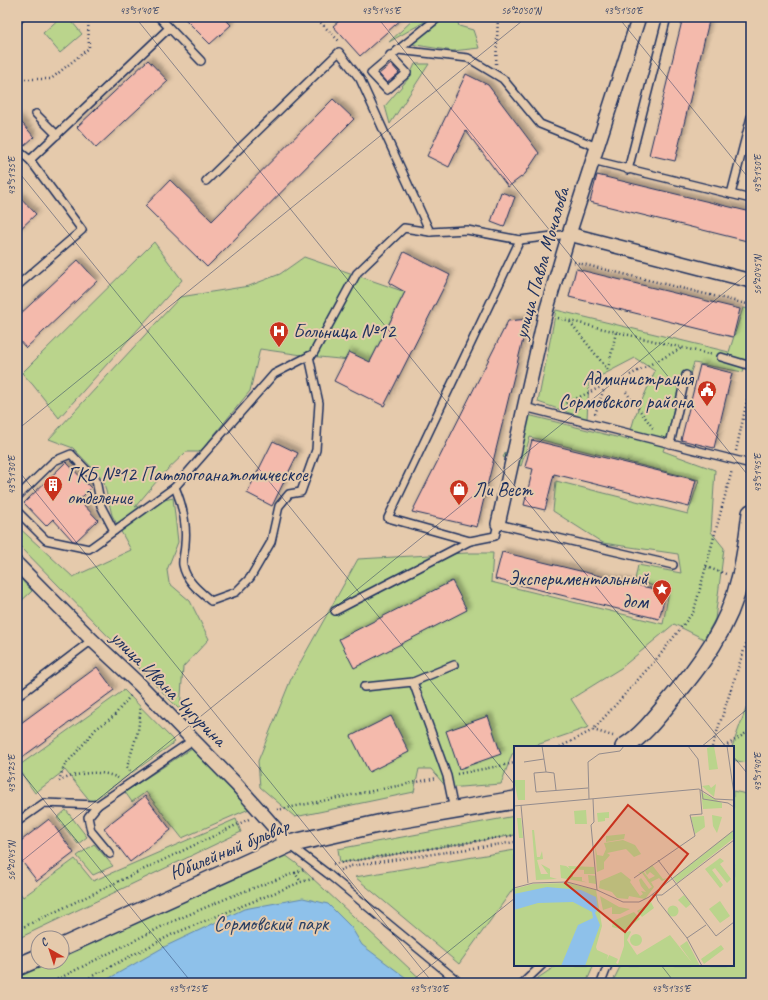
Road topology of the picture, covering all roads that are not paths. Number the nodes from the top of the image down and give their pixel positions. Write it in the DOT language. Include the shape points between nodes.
graph roads {
  1 [pos="21,17"];
  2 [pos="159,17"];
  3 [pos="439,17"];
  4 [pos="639,17"];
  5 [pos="667,17"];
  6 [pos="17,21"];
  7 [pos="169,28"];
  8 [pos="398,50"];
  9 [pos="390,56"];
  10 [pos="201,61"];
  11 [pos="36,114"];
  12 [pos="751,117"];
  13 [pos="57,135"];
  14 [pos="597,147"];
  15 [pos="17,150"];
  16 [pos="30,160"];
  17 [pos="592,160"];
  18 [pos="628,170"];
  19 [pos="206,181"];
  20 [pos="731,194"];
  21 [pos="751,199"];
  22 [pos="430,232"];
  23 [pos="569,234"];
  24 [pos="520,240"];
  25 [pos="751,281"];
  26 [pos="17,286"];
  27 [pos="309,356"];
  28 [pos="721,357"];
  29 [pos="751,366"];
  30 [pos="686,375"];
  31 [pos="524,407"];
  32 [pos="667,443"];
  33 [pos="751,464"];
  34 [pos="175,487"];
  35 [pos="17,497"];
  36 [pos="17,512"];
  37 [pos="751,513"];
  38 [pos="498,524"];
  39 [pos="114,531"];
  40 [pos="470,541"];
  41 [pos="748,549"];
  42 [pos="17,564"];
  43 [pos="673,565"];
  44 [pos="335,611"];
  45 [pos="92,640"];
  46 [pos="454,665"];
  47 [pos="413,682"];
  48 [pos="364,687"];
  49 [pos="17,697"];
  50 [pos="193,740"];
  51 [pos="632,745"];
  52 [pos="514,800"];
  53 [pos="98,805"];
  54 [pos="454,810"];
  55 [pos="17,822"];
  56 [pos="289,844"];
  57 [pos="110,854"];
  58 [pos="70,943"];
  59 [pos="30,961"];
  60 [pos="541,966"];
  61 [pos="608,966"];
  62 [pos="17,967"];
  63 [pos="460,983"];
  64 [pos="523,983"];
  65 [pos="601,983"];
  1 -- 6 [label="lane"];
  2 -- 7 [label="lane"];
  3 -- 8 [label="lane"];
  4 -- 14 [label="street, улица Павла Мочалова"];
  5 -- 18 [label="lane"];
  7 -- 10 [label="lane"];
  7 -- 13 [label="lane"];
  8 -- 9 [label="lane"];
  8 -- 14 [label="lane" via="468,58 503,79 540,124"];
  9 -- 9 [label="lane" via="407,73 387,90 371,73"];
  11 -- 13 [label="lane"];
  12 -- 20 [label="lane"];
  13 -- 16 [label="lane"];
  14 -- 17 [label="street, улица Павла Мочалова"];
  15 -- 16 [label="lane"];
  16 -- 26 [label="lane" via="82,230"];
  17 -- 18 [label="lane"];
  17 -- 23 [label="street, улица Павла Мочалова"];
  18 -- 20 [label="lane"];
  19 -- 22 [label="lane" via="338,52 360,79"];
  20 -- 21 [label="lane"];
  22 -- 24 [label="lane" via="467,230"];
  22 -- 27 [label="lane" via="404,228 357,273 313,354"];
  23 -- 24 [label="lane"];
  23 -- 25 [label="street"];
  23 -- 31 [label="street, улица Павла Мочалова" via="545,315"];
  24 -- 40 [label="lane" via="388,518"];
  27 -- 34 [label="lane" via="274,374"];
  27 -- 34 [label="lane" via="319,403 316,450 301,492 289,494 279,506 271,542 250,578 236,592 211,601 192,584 183,565 186,542 184,520 181,500"];
  28 -- 29 [label="lane"];
  30 -- 32 [label="lane"];
  31 -- 32 [label="lane"];
  31 -- 38 [label="street, улица Павла Мочалова"];
  32 -- 33 [label="lane"];
  34 -- 39 [label="lane"];
  35 -- 39 [label="lane" via="54,461 71,454 96,480 101,506"];
  36 -- 39 [label="lane" via="46,540 89,549"];
  37 -- 41 [label="street"];
  38 -- 40 [label="lane" via="495,536"];
  38 -- 43 [label="lane"];
  40 -- 44 [label="lane"];
  41 -- 51 [label="street" via="733,604 716,641 693,675"];
  42 -- 45 [label="street, улица Ивана Чугурина"];
  45 -- 49 [label="lane"];
  45 -- 50 [label="street, улица Ивана Чугурина"];
  46 -- 47 [label="lane"];
  47 -- 48 [label="lane"];
  47 -- 54 [label="lane" via="448,776"];
  50 -- 53 [label="lane"];
  50 -- 56 [label="street, улица Ивана Чугурина"];
  52 -- 54 [label="street, Юбилейный бульвар"];
  53 -- 55 [label="lane" via="44,802"];
  53 -- 57 [label="lane" via="88,817 91,831"];
  54 -- 56 [label="street, Юбилейный бульвар" via="390,821"];
  56 -- 58 [label="street, Юбилейный бульвар"];
  56 -- 63 [label="lane"];
  59 -- 62 [label="street"];
  60 -- 64 [label="lane"];
  61 -- 65 [label="lane"];
}
